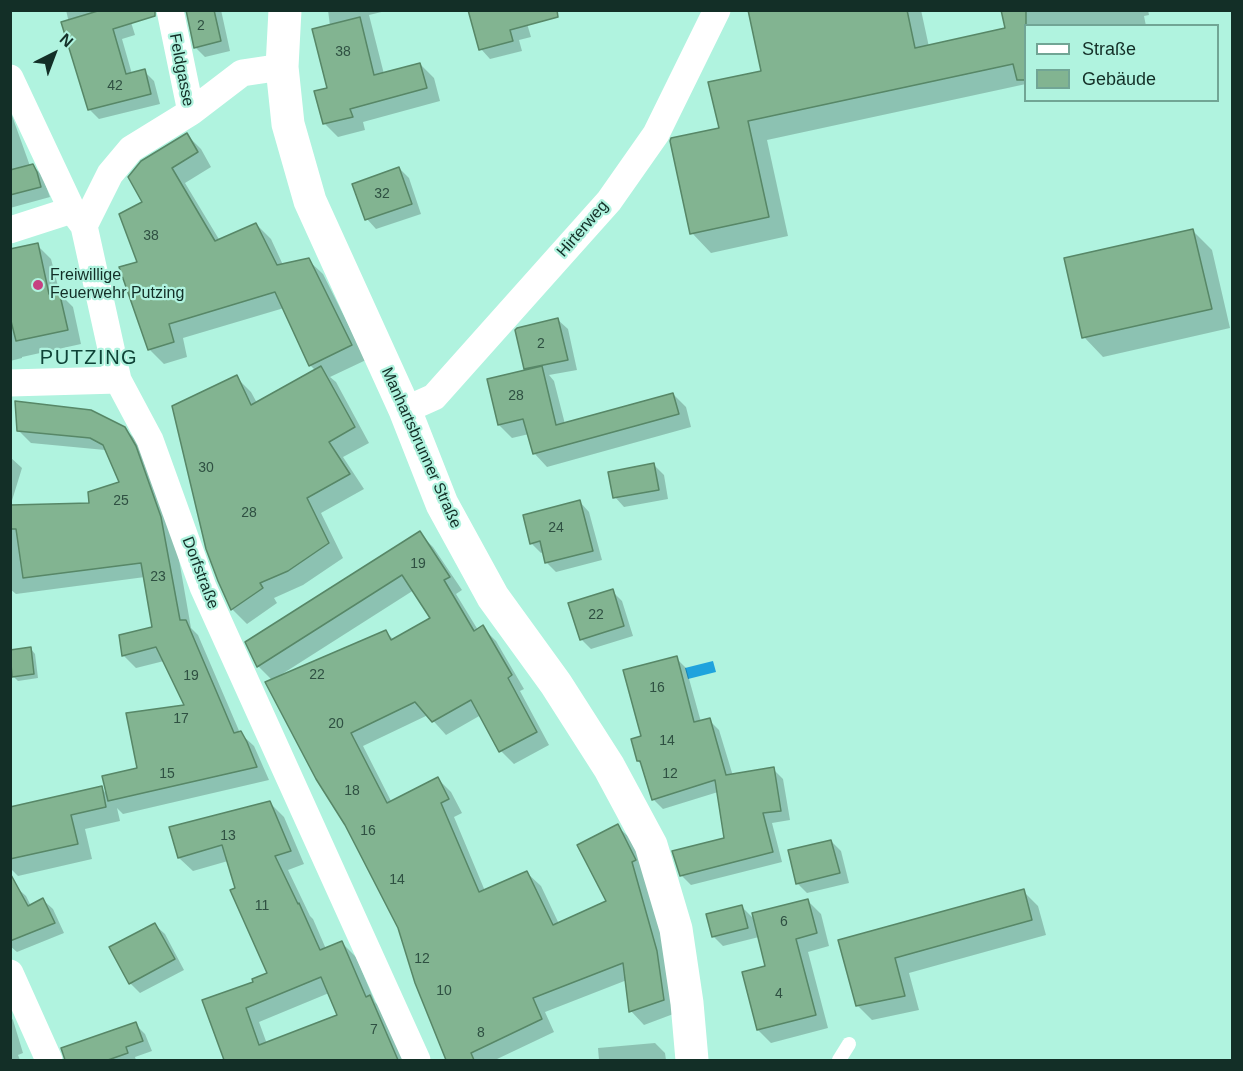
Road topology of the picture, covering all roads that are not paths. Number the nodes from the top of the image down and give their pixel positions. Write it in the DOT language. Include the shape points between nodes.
graph roads {
  1 [pos="170,10"];
  2 [pos="285,10"];
  3 [pos="717,10"];
  4 [pos="282,67"];
  5 [pos="10,78"];
  6 [pos="191,112"];
  7 [pos="78,218"];
  8 [pos="10,230"];
  9 [pos="118,380"];
  10 [pos="11,383"];
  11 [pos="405,410"];
  12 [pos="10,973"];
  13 [pos="849,1044"];
  14 [pos="49,1060"];
  15 [pos="417,1060"];
  16 [pos="692,1060"];
  17 [pos="839,1060"];
  1 -- 6 [label="street, Feldgasse"];
  2 -- 4 [label="street, Manhartsbrunner Straße"];
  3 -- 11 [label="street, Hirterweg" via="656,134 609,201 434,396"];
  4 -- 6 [label="street" via="242,74"];
  4 -- 11 [label="street, Manhartsbrunner Straße" via="288,124 310,201"];
  5 -- 7 [label="street, Dorfstraße"];
  6 -- 7 [label="street, Feldgasse" via="131,149"];
  7 -- 8 [label="street"];
  7 -- 9 [label="street, Dorfstraße"];
  9 -- 10 [label="street"];
  9 -- 15 [label="street, Dorfstraße" via="150,441 203,587"];
  11 -- 16 [label="street, Manhartsbrunner Straße" via="442,504 493,597 556,684 609,767 651,845 676,929"];
  12 -- 14 [label="street"];
  13 -- 17 [label="lane"];
}
